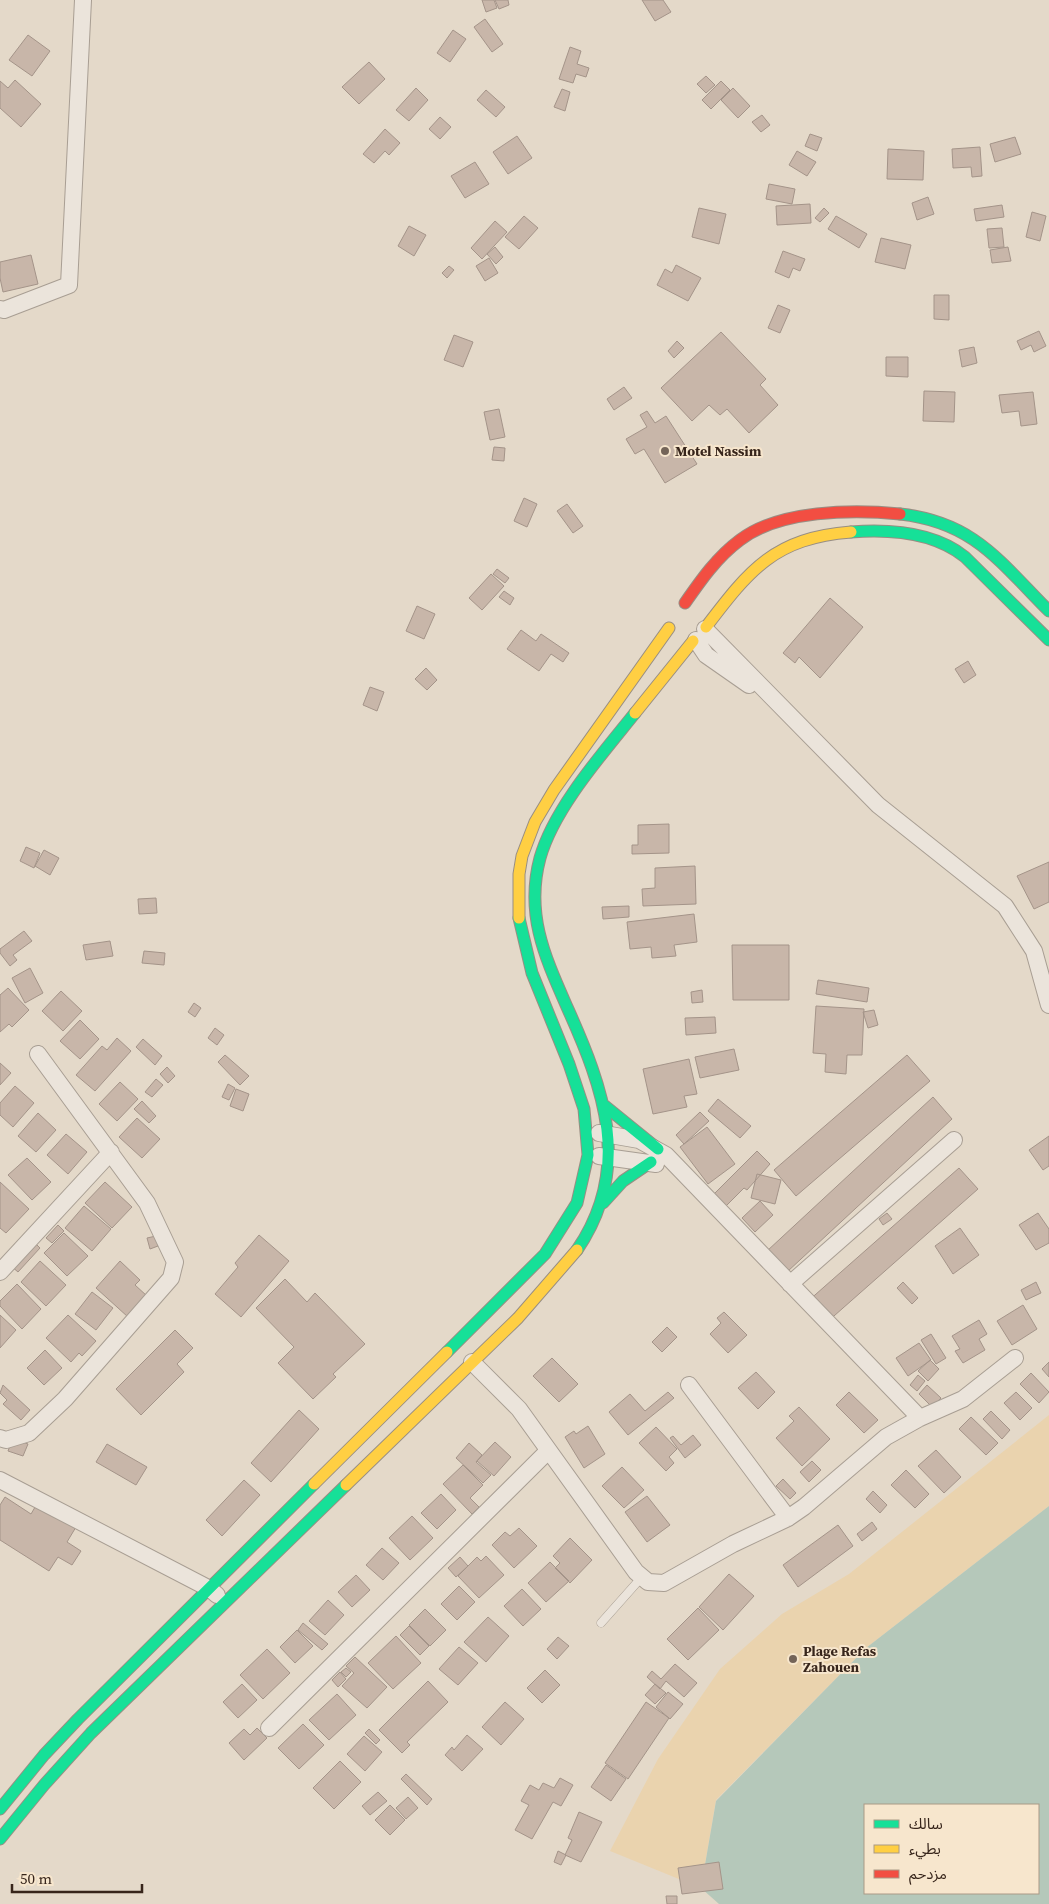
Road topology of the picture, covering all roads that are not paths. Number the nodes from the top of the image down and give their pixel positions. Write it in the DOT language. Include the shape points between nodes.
graph roads {
  1 [pos="83,0"];
  2 [pos="0,309"];
  3 [pos="1049,611"];
  4 [pos="688,624"];
  5 [pos="1049,640"];
  6 [pos="1049,1005"];
  7 [pos="38,1054"];
  8 [pos="606,1106"];
  9 [pos="588,1131"];
  10 [pos="610,1134"];
  11 [pos="954,1140"];
  12 [pos="111,1152"];
  13 [pos="588,1155"];
  14 [pos="654,1156"];
  15 [pos="610,1157"];
  16 [pos="601,1206"];
  17 [pos="0,1272"];
  18 [pos="790,1284"];
  19 [pos="1015,1358"];
  20 [pos="472,1362"];
  21 [pos="689,1385"];
  22 [pos="920,1418"];
  23 [pos="0,1438"];
  24 [pos="548,1451"];
  25 [pos="0,1480"];
  26 [pos="788,1518"];
  27 [pos="642,1578"];
  28 [pos="210,1589"];
  29 [pos="225,1604"];
  30 [pos="601,1623"];
  31 [pos="269,1728"];
  32 [pos="0,1810"];
  33 [pos="0,1839"];
  1 -- 2 [label="street" via="69,285"];
  3 -- 4 [label="main road" via="974,539 958,529 927,517 860,512 785,521 752,532 712,566"];
  4 -- 5 [label="main road" via="774,554 786,548 828,534 889,533 920,536 950,546"];
  4 -- 6 [label="street" via="710,659 787,713 878,805 1005,906 1034,951"];
  4 -- 8 [label="main road" via="623,726 557,819 536,876 535,916 542,948"];
  4 -- 9 [label="main road" via="540,813 530,832 519,872 517,914 524,949 579,1088"];
  7 -- 12 [label="street"];
  8 -- 10 [label="main road"];
  8 -- 14 [label="main road"];
  9 -- 10 [label="street"];
  9 -- 13 [label="main road"];
  10 -- 14 [label="street" via="638,1140"];
  10 -- 15 [label="main road"];
  11 -- 18 [label="street"];
  12 -- 17 [label="street"];
  12 -- 23 [label="street" via="147,1203 175,1262 171,1278 65,1399 28,1433 6,1440"];
  13 -- 15 [label="street"];
  13 -- 28 [label="main road" via="578,1204 566,1228 546,1254"];
  14 -- 15 [label="street"];
  14 -- 16 [label="main road" via="623,1181"];
  14 -- 18 [label="street" via="685,1173"];
  15 -- 16 [label="main road"];
  16 -- 20 [label="main road" via="585,1238 565,1266"];
  18 -- 22 [label="street"];
  19 -- 22 [label="street" via="963,1399"];
  20 -- 24 [label="street" via="519,1409"];
  20 -- 29 [label="main road"];
  21 -- 26 [label="street"];
  22 -- 26 [label="street" via="886,1438"];
  24 -- 27 [label="street"];
  24 -- 31 [label="street"];
  25 -- 28 [label="street"];
  26 -- 27 [label="street" via="704,1559 671,1581 656,1584"];
  27 -- 30 [label="lane"];
  28 -- 29 [label="street"];
  28 -- 32 [label="main road" via="78,1719"];
  29 -- 33 [label="main road" via="91,1733"];
}
